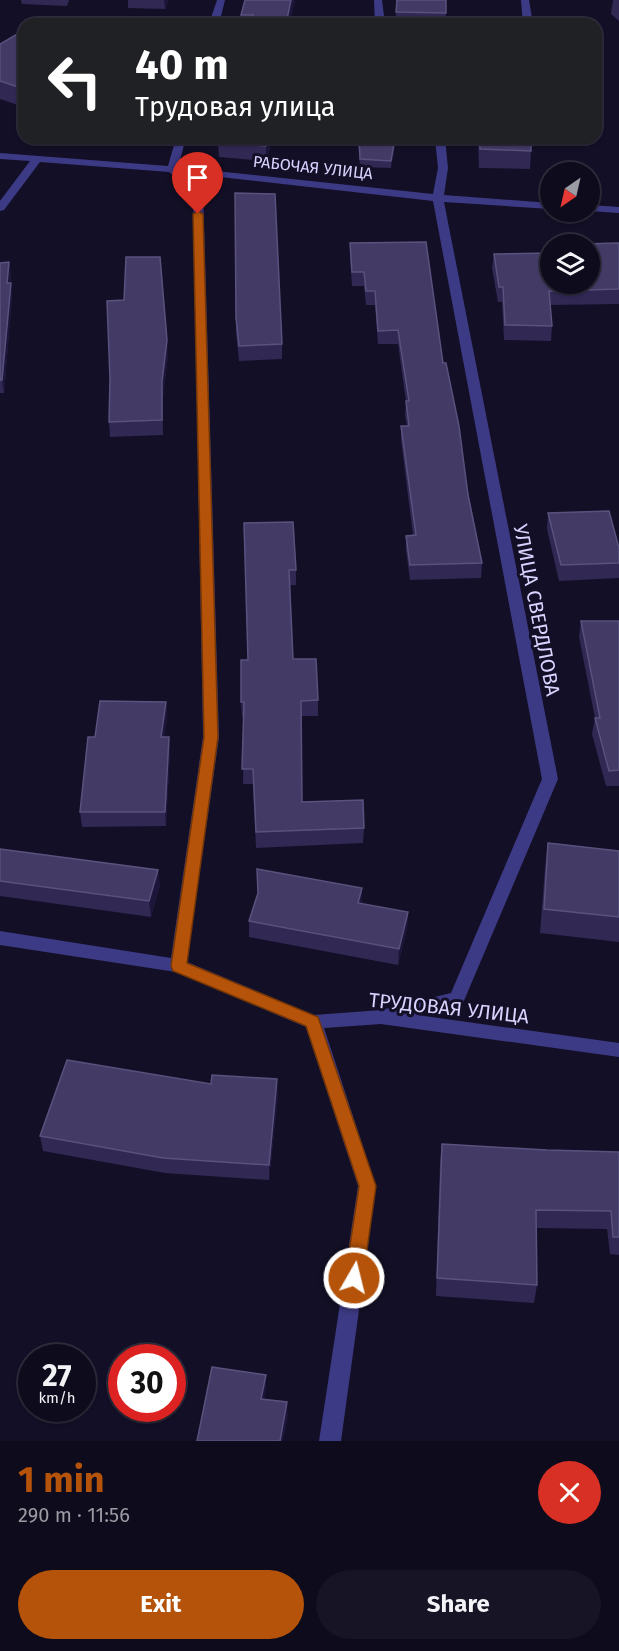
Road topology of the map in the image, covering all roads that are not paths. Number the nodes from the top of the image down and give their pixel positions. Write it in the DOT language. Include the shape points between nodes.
graph roads {
  1 [pos="221,0"];
  2 [pos="378,0"];
  3 [pos="525,0"];
  4 [pos="216,18"];
  5 [pos="380,18"];
  6 [pos="527,18"];
  7 [pos="179,144"];
  8 [pos="441,144"];
  9 [pos="0,156"];
  10 [pos="37,159"];
  11 [pos="172,169"];
  12 [pos="438,198"];
  13 [pos="540,205"];
  14 [pos="0,208"];
  15 [pos="600,209"];
  16 [pos="619,210"];
  17 [pos="0,938"];
  18 [pos="178,966"];
  19 [pos="381,1017"];
  20 [pos="313,1022"];
  21 [pos="619,1050"];
  22 [pos="330,1441"];
  1 -- 4 [label="street"];
  2 -- 5 [label="street"];
  3 -- 6 [label="street"];
  7 -- 11 [label="street"];
  8 -- 12 [label="street, УЛИЦА СВЕРДЛОВА" via="443,168"];
  9 -- 10 [label="street, РАБОЧАЯ УЛИЦА"];
  10 -- 11 [label="street, РАБОЧАЯ УЛИЦА"];
  10 -- 14 [label="street"];
  11 -- 12 [label="street, РАБОЧАЯ УЛИЦА"];
  11 -- 18 [label="street" via="198,190 211,737"];
  12 -- 13 [label="street, РАБОЧАЯ УЛИЦА"];
  12 -- 19 [label="street, УЛИЦА СВЕРДЛОВА" via="550,779 457,998"];
  15 -- 16 [label="street"];
  17 -- 18 [label="street, ТРУДОВАЯ УЛИЦА"];
  18 -- 20 [label="street, ТРУДОВАЯ УЛИЦА"];
  19 -- 20 [label="street, ТРУДОВАЯ УЛИЦА"];
  19 -- 21 [label="street, ТРУДОВАЯ УЛИЦА"];
  20 -- 22 [label="street" via="368,1186"];
}
